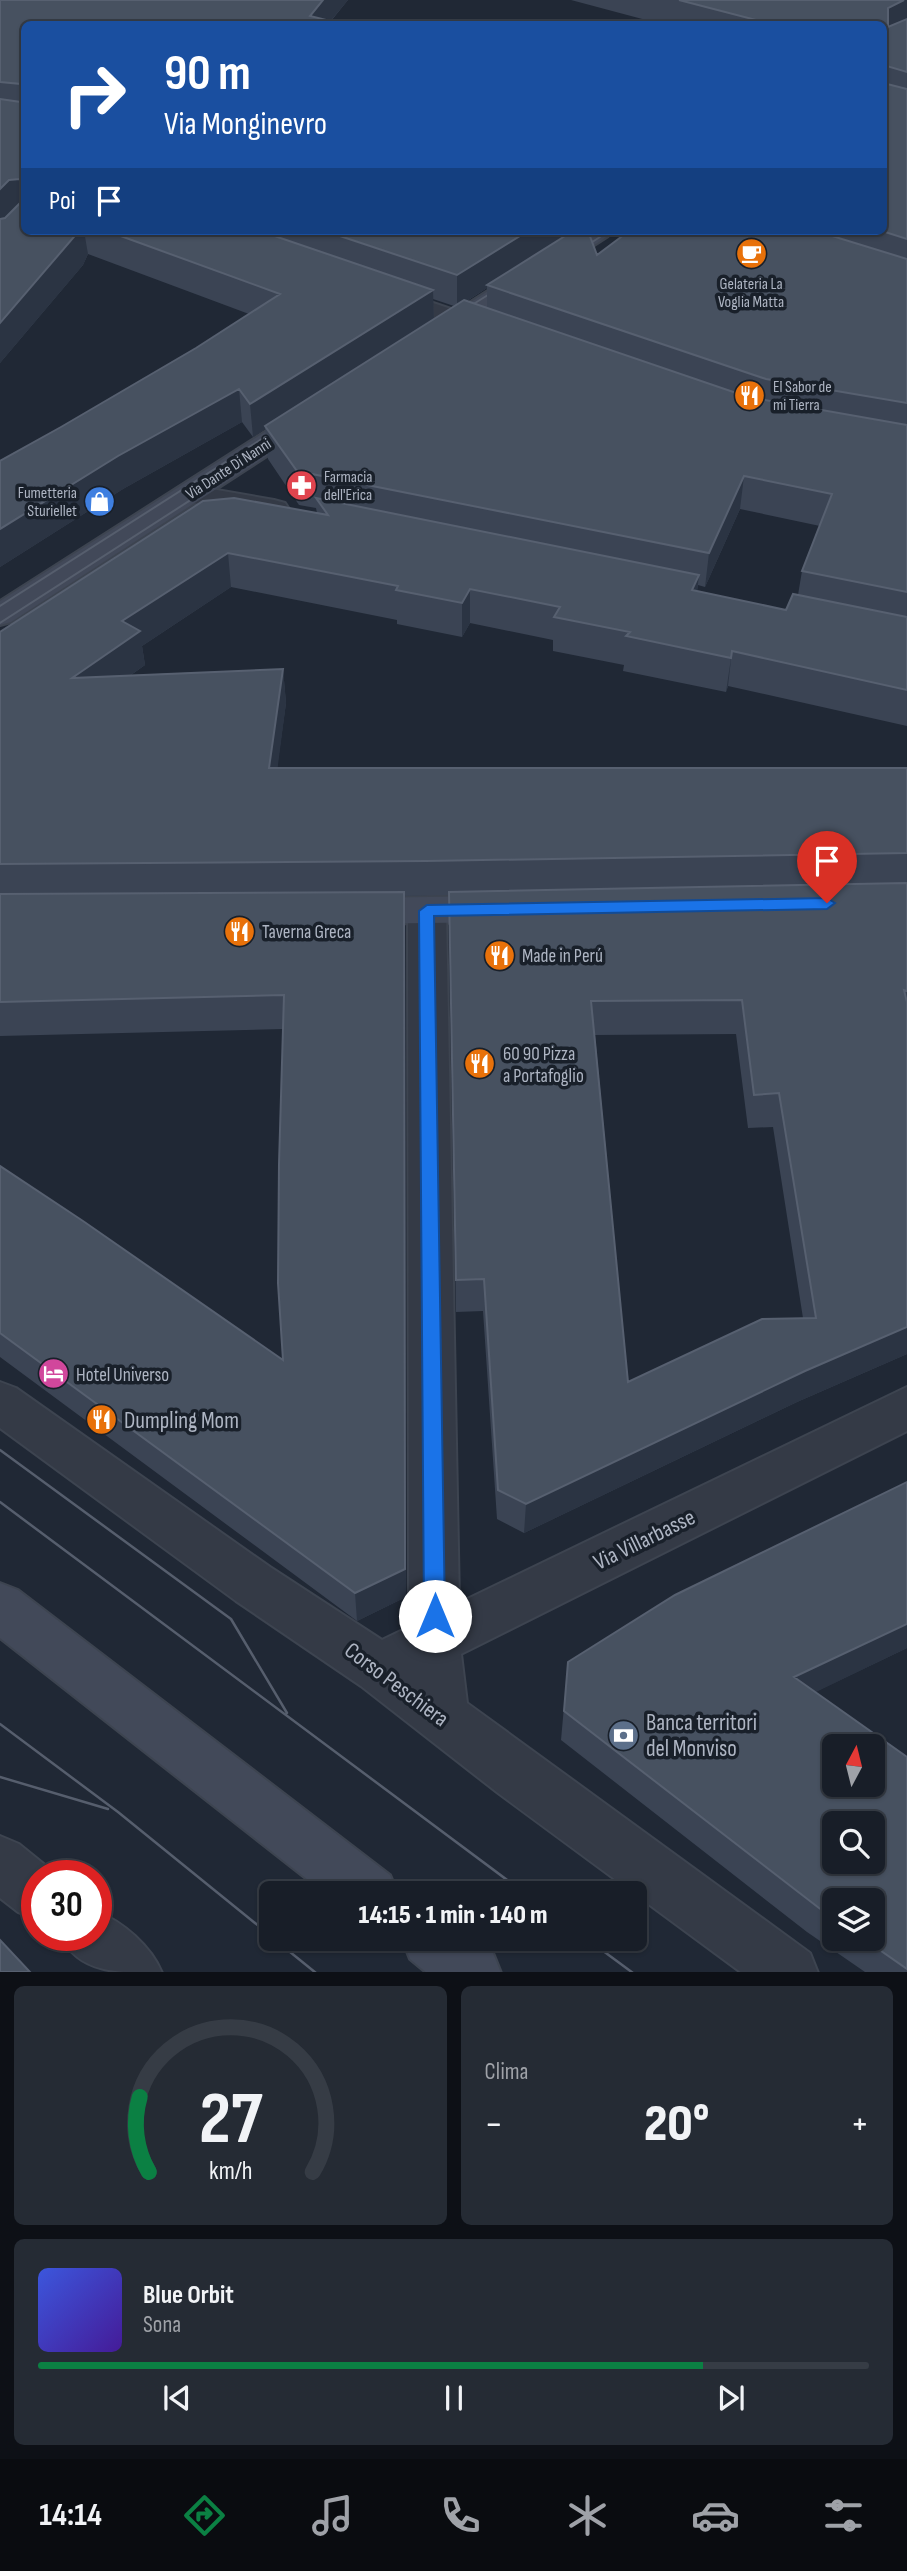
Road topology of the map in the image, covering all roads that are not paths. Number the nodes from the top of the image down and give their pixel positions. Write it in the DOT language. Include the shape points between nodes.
graph roads {
  1 [pos="592,235"];
  2 [pos="356,285"];
  3 [pos="460,321"];
  4 [pos="510,338"];
  5 [pos="414,350"];
  6 [pos="333,401"];
  7 [pos="188,494"];
  8 [pos="308,516"];
  9 [pos="0,615"];
  10 [pos="537,909"];
  11 [pos="317,911"];
  12 [pos="427,911"];
  13 [pos="0,1402"];
  14 [pos="907,1408"];
  15 [pos="0,1607"];
  16 [pos="435,1643"];
  17 [pos="379,1668"];
  18 [pos="443,1718"];
  19 [pos="354,1881"];
  20 [pos="108,1951"];
  21 [pos="446,1951"];
  22 [pos="134,1972"];
  23 [pos="473,1972"];
  24 [pos="790,1972"];
  1 -- 3 [label="street"];
  2 -- 3 [label="street"];
  3 -- 4 [label="street"];
  3 -- 5 [label="street"];
  6 -- 7 [label="street, Via Dante Di Nanni"];
  7 -- 8 [label="street"];
  7 -- 9 [label="street, Via Dante Di Nanni"];
  10 -- 12 [label="street"];
  11 -- 12 [label="street"];
  12 -- 16 [label="street"];
  13 -- 17 [label="street, Corso Peschiera" via="253,1584"];
  14 -- 16 [label="street, Via Villarbasse"];
  15 -- 19 [label="street"];
  16 -- 17 [label="street, Via Villarbasse"];
  16 -- 18 [label="street"];
  17 -- 18 [label="street, Corso Peschiera"];
  18 -- 24 [label="street, Corso Peschiera"];
  20 -- 22 [label="street"];
  21 -- 23 [label="street"];
}
